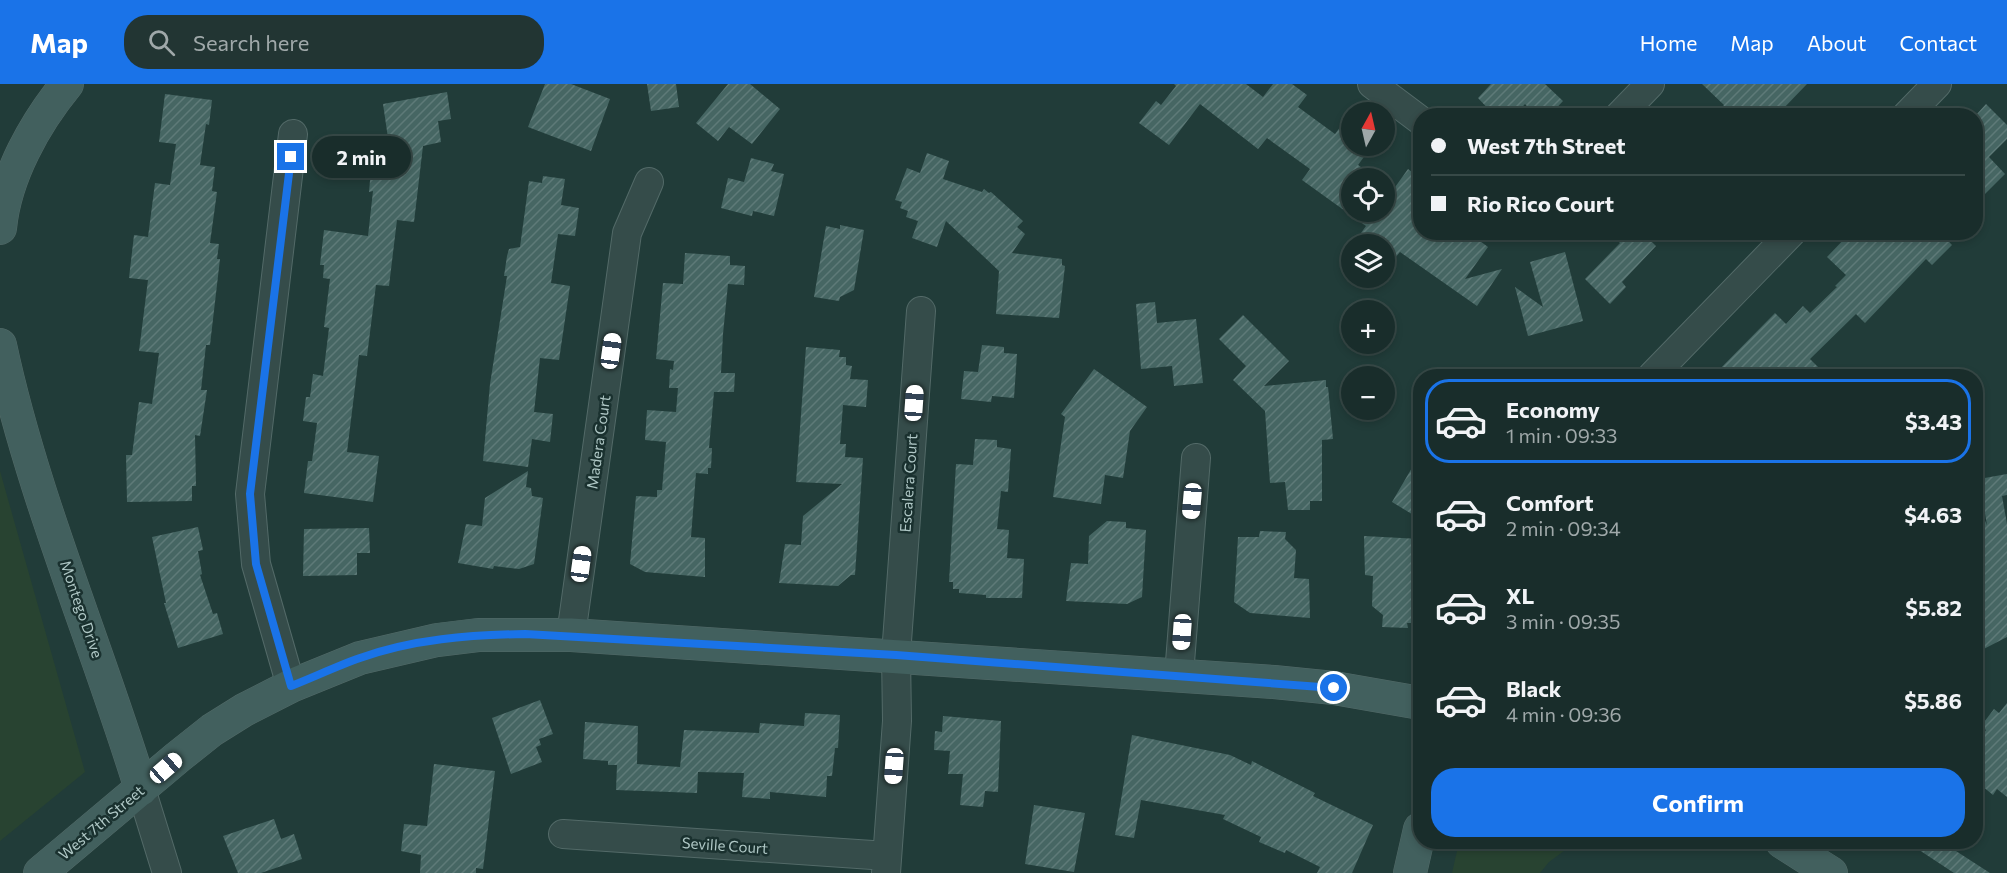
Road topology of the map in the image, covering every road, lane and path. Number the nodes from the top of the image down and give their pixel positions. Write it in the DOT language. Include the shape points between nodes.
graph roads {
  1 [pos="67,84"];
  2 [pos="1372,84"];
  3 [pos="1650,84"];
  4 [pos="1937,84"];
  5 [pos="1627,108"];
  6 [pos="1914,108"];
  7 [pos="1413,115"];
  8 [pos="293,134"];
  9 [pos="649,182"];
  10 [pos="0,228"];
  11 [pos="1784,240"];
  12 [pos="921,311"];
  13 [pos="0,345"];
  14 [pos="1659,369"];
  15 [pos="1196,458"];
  16 [pos="571,635"];
  17 [pos="896,655"];
  18 [pos="1179,675"];
  19 [pos="291,686"];
  20 [pos="1413,701"];
  21 [pos="141,789"];
  22 [pos="563,834"];
  23 [pos="1415,849"];
  24 [pos="1793,849"];
  25 [pos="887,864"];
  26 [pos="40,873"];
  27 [pos="167,873"];
  28 [pos="1410,873"];
  29 [pos="1831,873"];
  1 -- 10 [label="main road" via="50,105 18,163 1,213"];
  2 -- 7 [label="street"];
  3 -- 5 [label="street"];
  4 -- 6 [label="street"];
  8 -- 19 [label="street" via="250,494 256,564"];
  9 -- 16 [label="street, Madera Court" via="627,233"];
  11 -- 14 [label="street"];
  12 -- 17 [label="street, Escalera Court"];
  13 -- 21 [label="main road, Montego Drive" via="10,394 37,480"];
  15 -- 18 [label="street"];
  16 -- 17 [label="main road, West 7th Street"];
  16 -- 19 [label="main road, West 7th Street" via="478,635 437,640 360,658"];
  17 -- 18 [label="main road, West 7th Street"];
  17 -- 25 [label="street, Escalera Court" via="897,720"];
  18 -- 20 [label="main road, West 7th Street" via="1334,688"];
  19 -- 21 [label="main road, West 7th Street" via="212,730"];
  21 -- 26 [label="main road, West 7th Street"];
  21 -- 27 [label="street, Montego Drive"];
  22 -- 25 [label="street, Seville Court"];
  23 -- 28 [label="main road"];
  24 -- 29 [label="main road"];
}
